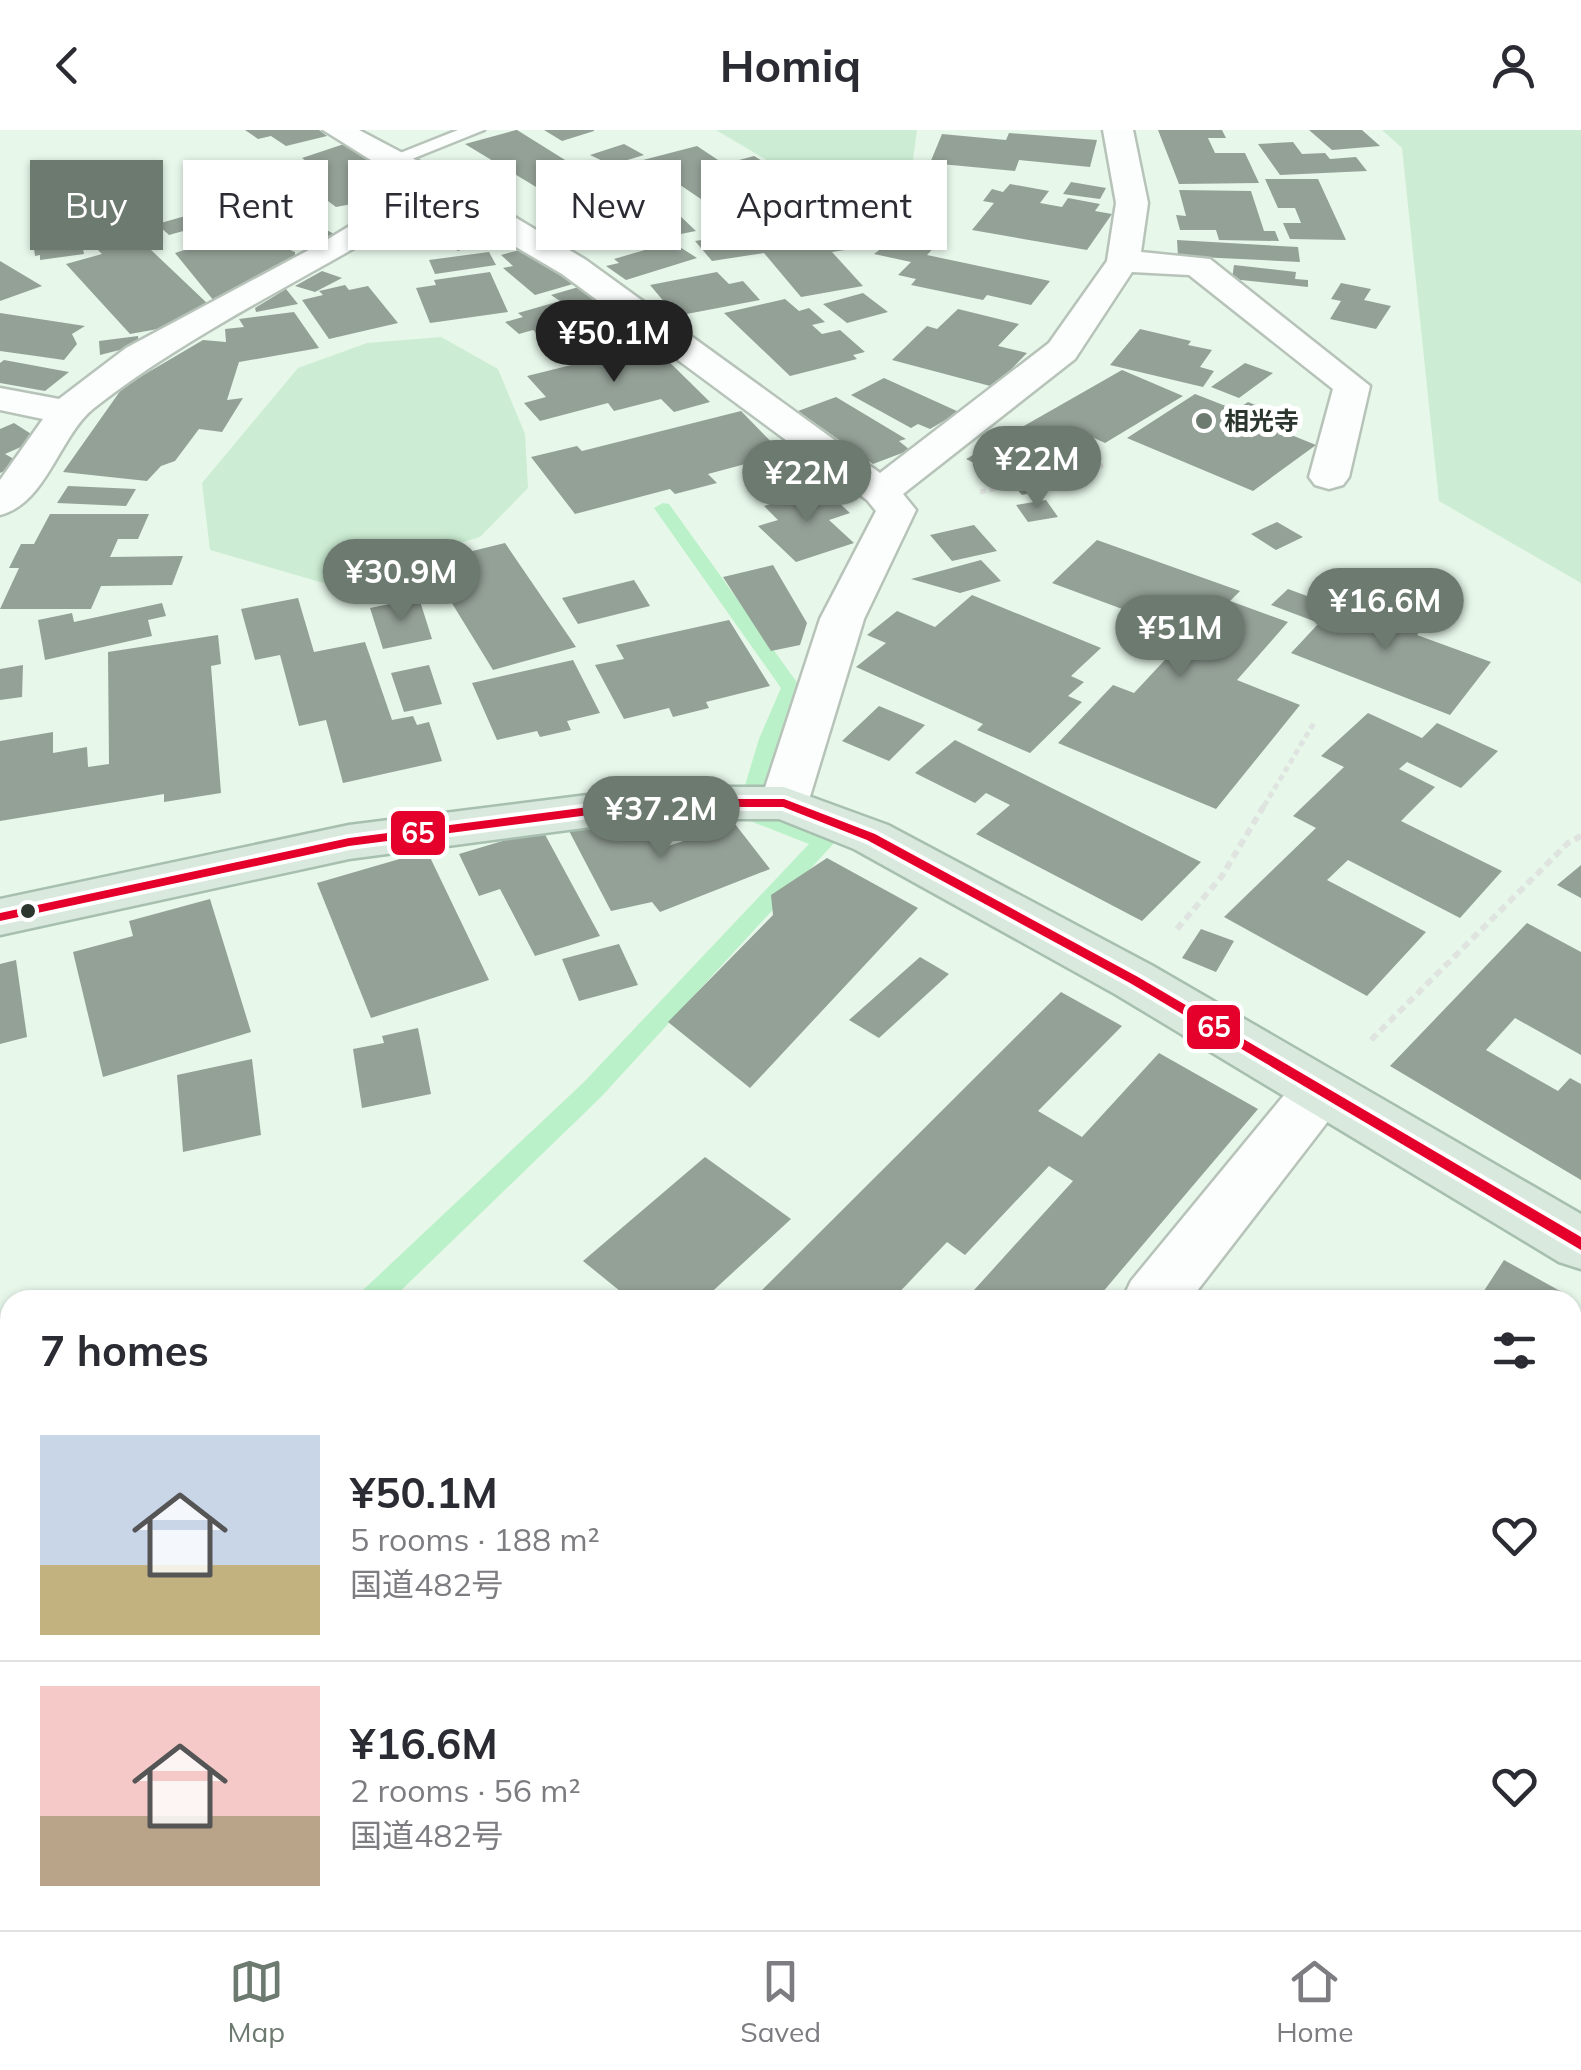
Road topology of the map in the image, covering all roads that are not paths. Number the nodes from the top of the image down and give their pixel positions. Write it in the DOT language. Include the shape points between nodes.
graph roads {
  1 [pos="338,130"];
  2 [pos="475,130"];
  3 [pos="1118,130"];
  4 [pos="388,160"];
  5 [pos="393,160"];
  6 [pos="516,232"];
  7 [pos="348,241"];
  8 [pos="1123,262"];
  9 [pos="0,399"];
  10 [pos="66,412"];
  11 [pos="1329,477"];
  12 [pos="889,501"];
  13 [pos="0,503"];
  14 [pos="784,804"];
  15 [pos="0,917"];
  16 [pos="1319,1092"];
  17 [pos="1581,1244"];
  18 [pos="1161,1290"];
  1 -- 4 [label="street"];
  2 -- 5 [label="lane"];
  3 -- 8 [label="street" via="1132,203"];
  6 -- 12 [label="street" via="574,267"];
  7 -- 10 [label="street" via="140,356"];
  8 -- 11 [label="street" via="1198,266 1352,386"];
  8 -- 12 [label="street" via="1062,351"];
  9 -- 10 [label="street"];
  10 -- 13 [label="street"];
  12 -- 14 [label="street" via="842,619"];
  14 -- 15 [label="highway" via="651,803 349,842"];
  14 -- 16 [label="highway" via="872,837 1134,980"];
  16 -- 17 [label="highway"];
  16 -- 18 [label="street"];
}
